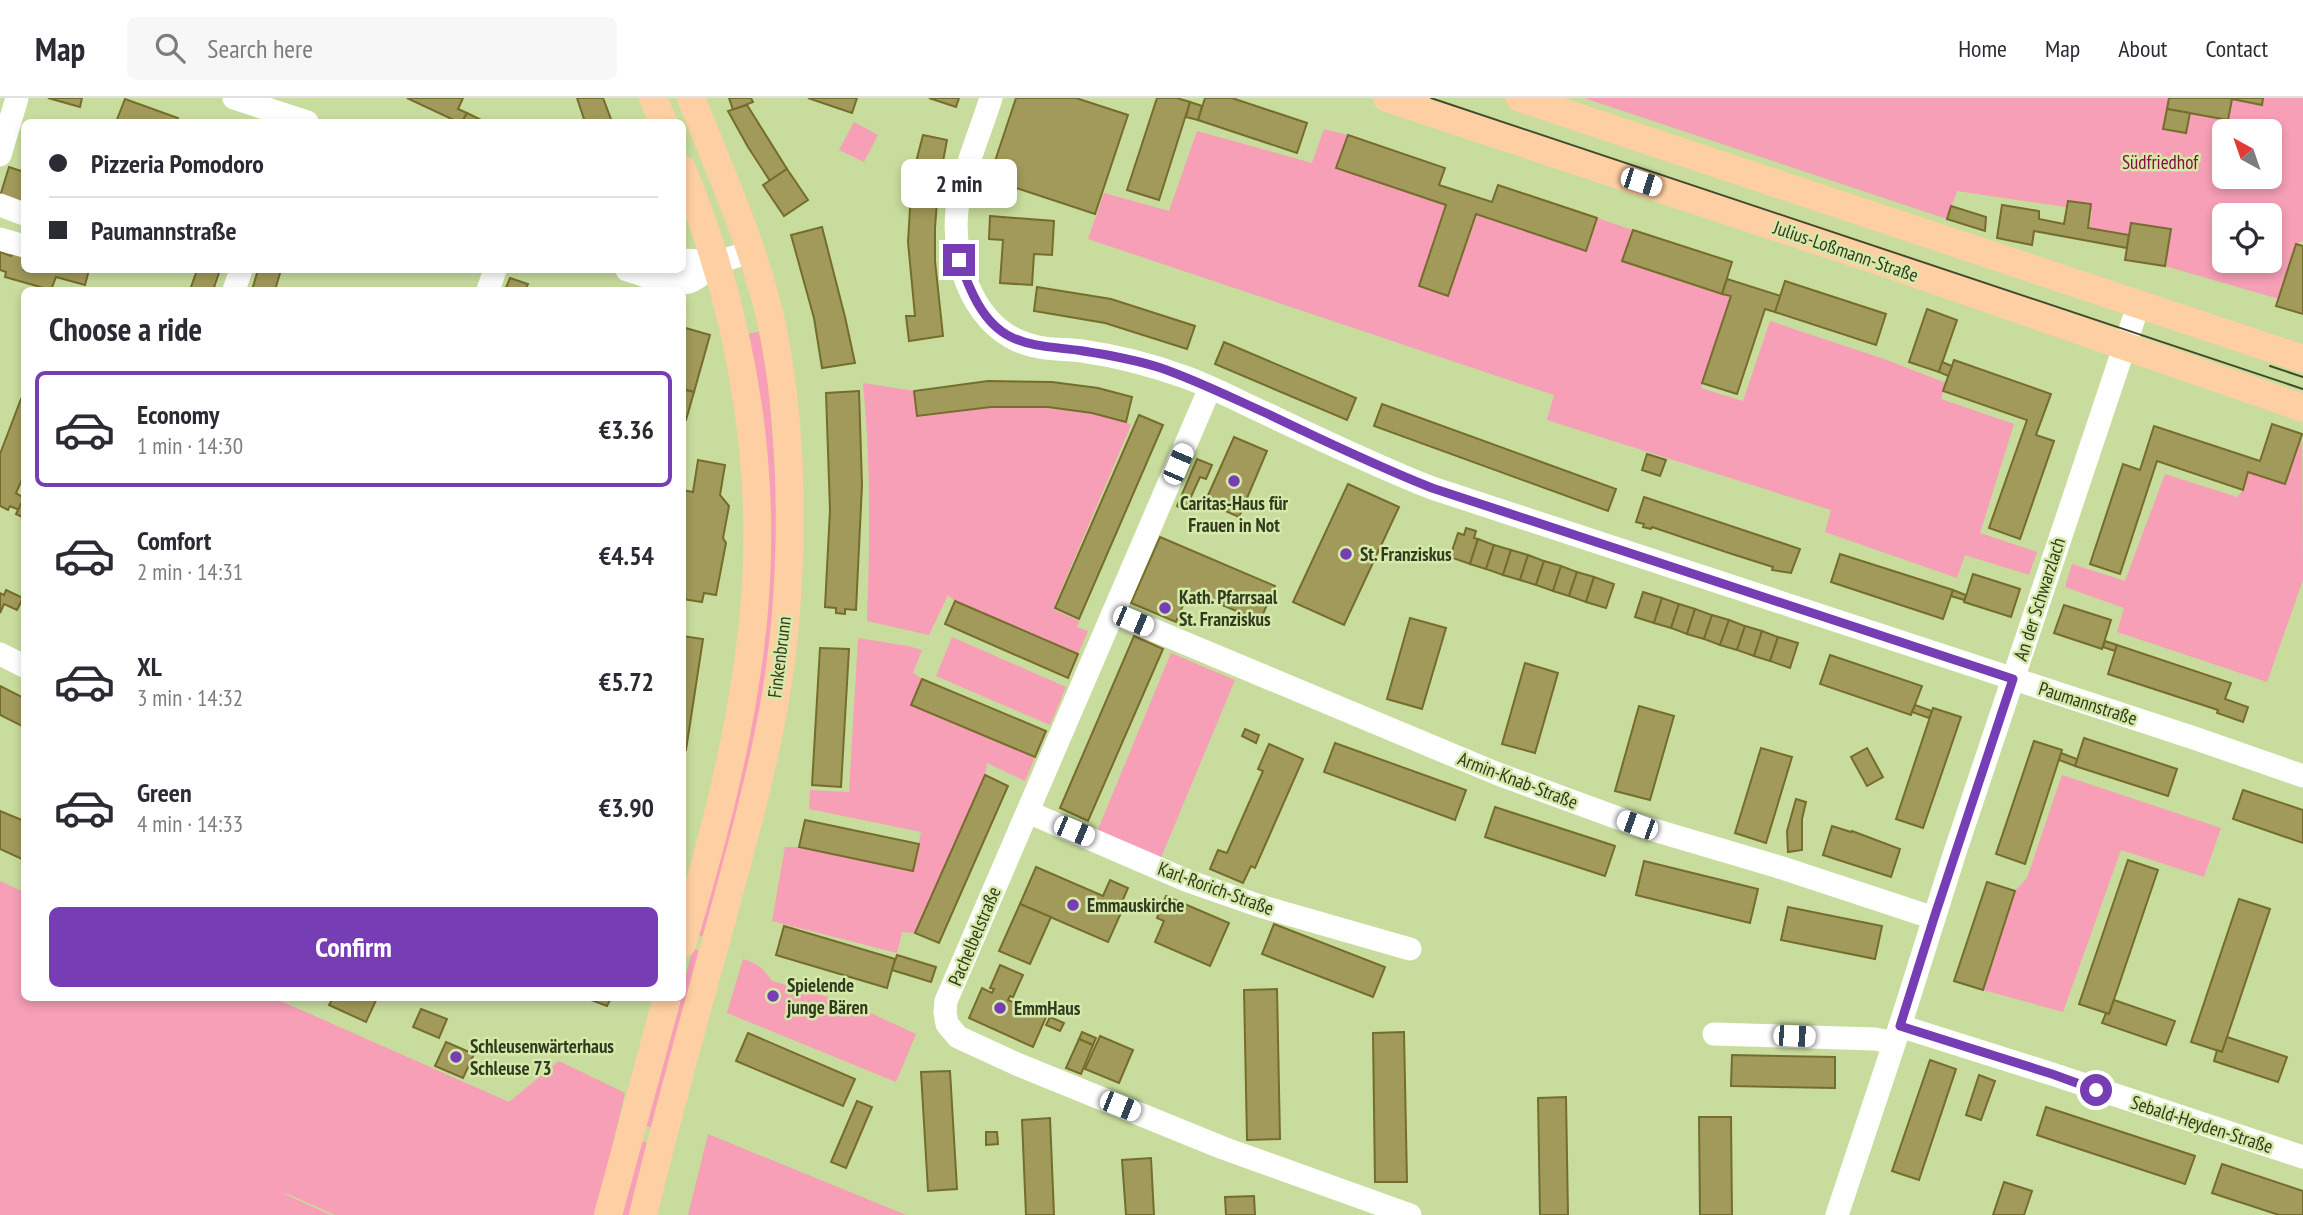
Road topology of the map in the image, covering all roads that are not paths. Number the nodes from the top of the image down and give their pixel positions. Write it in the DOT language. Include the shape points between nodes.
graph roads {
  1 [pos="17,98"];
  2 [pos="234,98"];
  3 [pos="653,98"];
  4 [pos="691,98"];
  5 [pos="991,98"];
  6 [pos="1387,98"];
  7 [pos="1520,98"];
  8 [pos="292,119"];
  9 [pos="662,119"];
  10 [pos="0,155"];
  11 [pos="686,179"];
  12 [pos="0,205"];
  13 [pos="21,213"];
  14 [pos="0,239"];
  15 [pos="21,245"];
  16 [pos="751,252"];
  17 [pos="686,260"];
  18 [pos="718,262"];
  19 [pos="641,273"];
  20 [pos="2139,303"];
  21 [pos="2123,347"];
  22 [pos="2303,359"];
  23 [pos="1210,387"];
  24 [pos="2303,408"];
  25 [pos="1113,612"];
  26 [pos="0,654"];
  27 [pos="21,664"];
  28 [pos="2013,679"];
  29 [pos="2303,776"];
  30 [pos="1028,812"];
  31 [pos="1934,918"];
  32 [pos="686,929"];
  33 [pos="1410,948"];
  34 [pos="666,1001"];
  35 [pos="1714,1034"];
  36 [pos="1897,1035"];
  37 [pos="2303,1157"];
  38 [pos="608,1215"];
  39 [pos="643,1215"];
  40 [pos="1410,1215"];
  41 [pos="1837,1215"];
  1 -- 10 [label="street"];
  2 -- 8 [label="street"];
  3 -- 9 [label="main road"];
  4 -- 16 [label="main road, Finkenbrunn"];
  5 -- 23 [label="street, Paumannstraße" via="957,210 959,260 977,304 1008,336 1034,346 1150,365"];
  6 -- 21 [label="main road, Julius-Loßmann-Straße"];
  7 -- 20 [label="main road"];
  11 -- 18 [label="main road, Finkenbrunn"];
  12 -- 13 [label="street"];
  14 -- 15 [label="street"];
  16 -- 18 [label="street"];
  16 -- 39 [label="main road, Finkenbrunn" via="772,330 787,441 789,539 781,655 753,800"];
  17 -- 18 [label="street"];
  18 -- 19 [label="street" via="691,282 654,279"];
  18 -- 32 [label="main road, Finkenbrunn" via="752,427 756,576 736,732"];
  20 -- 21 [label="street, An der Schwarzlach"];
  20 -- 22 [label="main road"];
  21 -- 24 [label="main road, Julius-Loßmann-Straße"];
  21 -- 28 [label="street, An der Schwarzlach"];
  23 -- 25 [label="street, Pachelbelstraße"];
  23 -- 28 [label="street, Paumannstraße" via="1432,488"];
  25 -- 30 [label="street, Pachelbelstraße"];
  25 -- 31 [label="street, Armin-Knab-Straße" via="1498,774 1637,825"];
  26 -- 27 [label="street"];
  28 -- 29 [label="street, Paumannstraße"];
  28 -- 31 [label="street, An der Schwarzlach"];
  30 -- 33 [label="street, Karl-Rorich-Straße" via="1200,885"];
  30 -- 40 [label="street, Pachelbelstraße" via="946,1001 947,1024 958,1037 1223,1148"];
  31 -- 36 [label="street, An der Schwarzlach"];
  34 -- 38 [label="main road"];
  35 -- 36 [label="street" via="1875,1039"];
  36 -- 37 [label="street, Sebald-Heyden-Straße"];
  36 -- 41 [label="street, An der Schwarzlach"];
}
